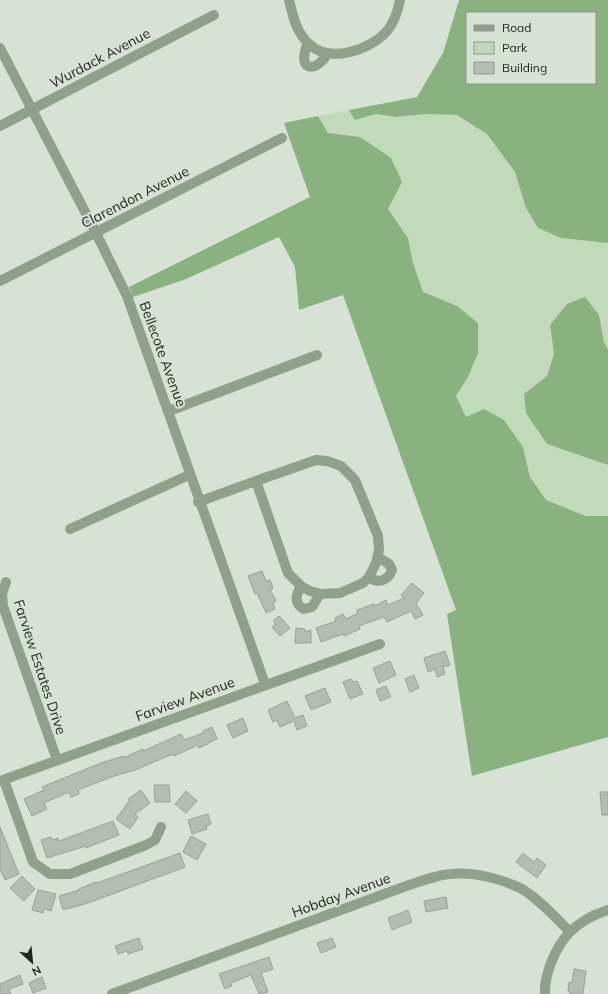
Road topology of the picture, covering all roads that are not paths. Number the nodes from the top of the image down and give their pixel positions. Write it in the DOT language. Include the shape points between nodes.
graph roads {
  1 [pos="289,0"];
  2 [pos="400,0"];
  3 [pos="214,15"];
  4 [pos="308,43"];
  5 [pos="0,48"];
  6 [pos="328,53"];
  7 [pos="32,110"];
  8 [pos="0,126"];
  9 [pos="282,138"];
  10 [pos="96,233"];
  11 [pos="0,281"];
  12 [pos="316,355"];
  13 [pos="169,410"];
  14 [pos="189,475"];
  15 [pos="256,481"];
  16 [pos="198,502"];
  17 [pos="70,529"];
  18 [pos="378,557"];
  19 [pos="369,577"];
  20 [pos="6,582"];
  21 [pos="301,586"];
  22 [pos="320,594"];
  23 [pos="380,644"];
  24 [pos="265,684"];
  25 [pos="57,760"];
  26 [pos="2,780"];
  27 [pos="162,827"];
  28 [pos="608,910"];
  29 [pos="570,932"];
  30 [pos="112,994"];
  31 [pos="545,994"];
  1 -- 4 [label="street" via="298,30"];
  2 -- 6 [label="street" via="391,25 380,38 352,51"];
  3 -- 7 [label="street, Wurdack Avenue"];
  4 -- 6 [label="street"];
  4 -- 6 [label="street" via="303,57 308,66 320,65"];
  5 -- 7 [label="street, Bellecote Avenue"];
  7 -- 8 [label="street, Wurdack Avenue"];
  7 -- 10 [label="street, Bellecote Avenue"];
  9 -- 10 [label="street, Clarendon Avenue"];
  10 -- 11 [label="street, Clarendon Avenue"];
  10 -- 13 [label="street, Bellecote Avenue" via="127,296"];
  12 -- 13 [label="street"];
  13 -- 14 [label="street, Bellecote Avenue"];
  14 -- 16 [label="street, Bellecote Avenue"];
  14 -- 17 [label="street"];
  15 -- 16 [label="street"];
  15 -- 18 [label="street" via="316,460 341,466 355,480 365,501 378,536"];
  15 -- 21 [label="street" via="288,573"];
  16 -- 24 [label="street, Bellecote Avenue"];
  18 -- 19 [label="street"];
  18 -- 19 [label="street" via="389,564 392,570 390,576 377,581"];
  19 -- 22 [label="street" via="363,583 340,593"];
  20 -- 25 [label="street, Farview Estates Drive" via="2,594 3,606"];
  21 -- 22 [label="street"];
  21 -- 22 [label="street" via="296,600 304,609 312,607"];
  23 -- 24 [label="street, Farview Avenue"];
  24 -- 25 [label="street, Farview Avenue"];
  25 -- 26 [label="street, Farview Avenue"];
  26 -- 27 [label="street" via="33,862 50,874 70,874 146,845 155,840"];
  28 -- 29 [label="street" via="587,919"];
  29 -- 30 [label="street, Hobday Avenue" via="548,909 521,889 485,876 449,874 409,885"];
  29 -- 31 [label="street" via="557,951 548,974"];
}
